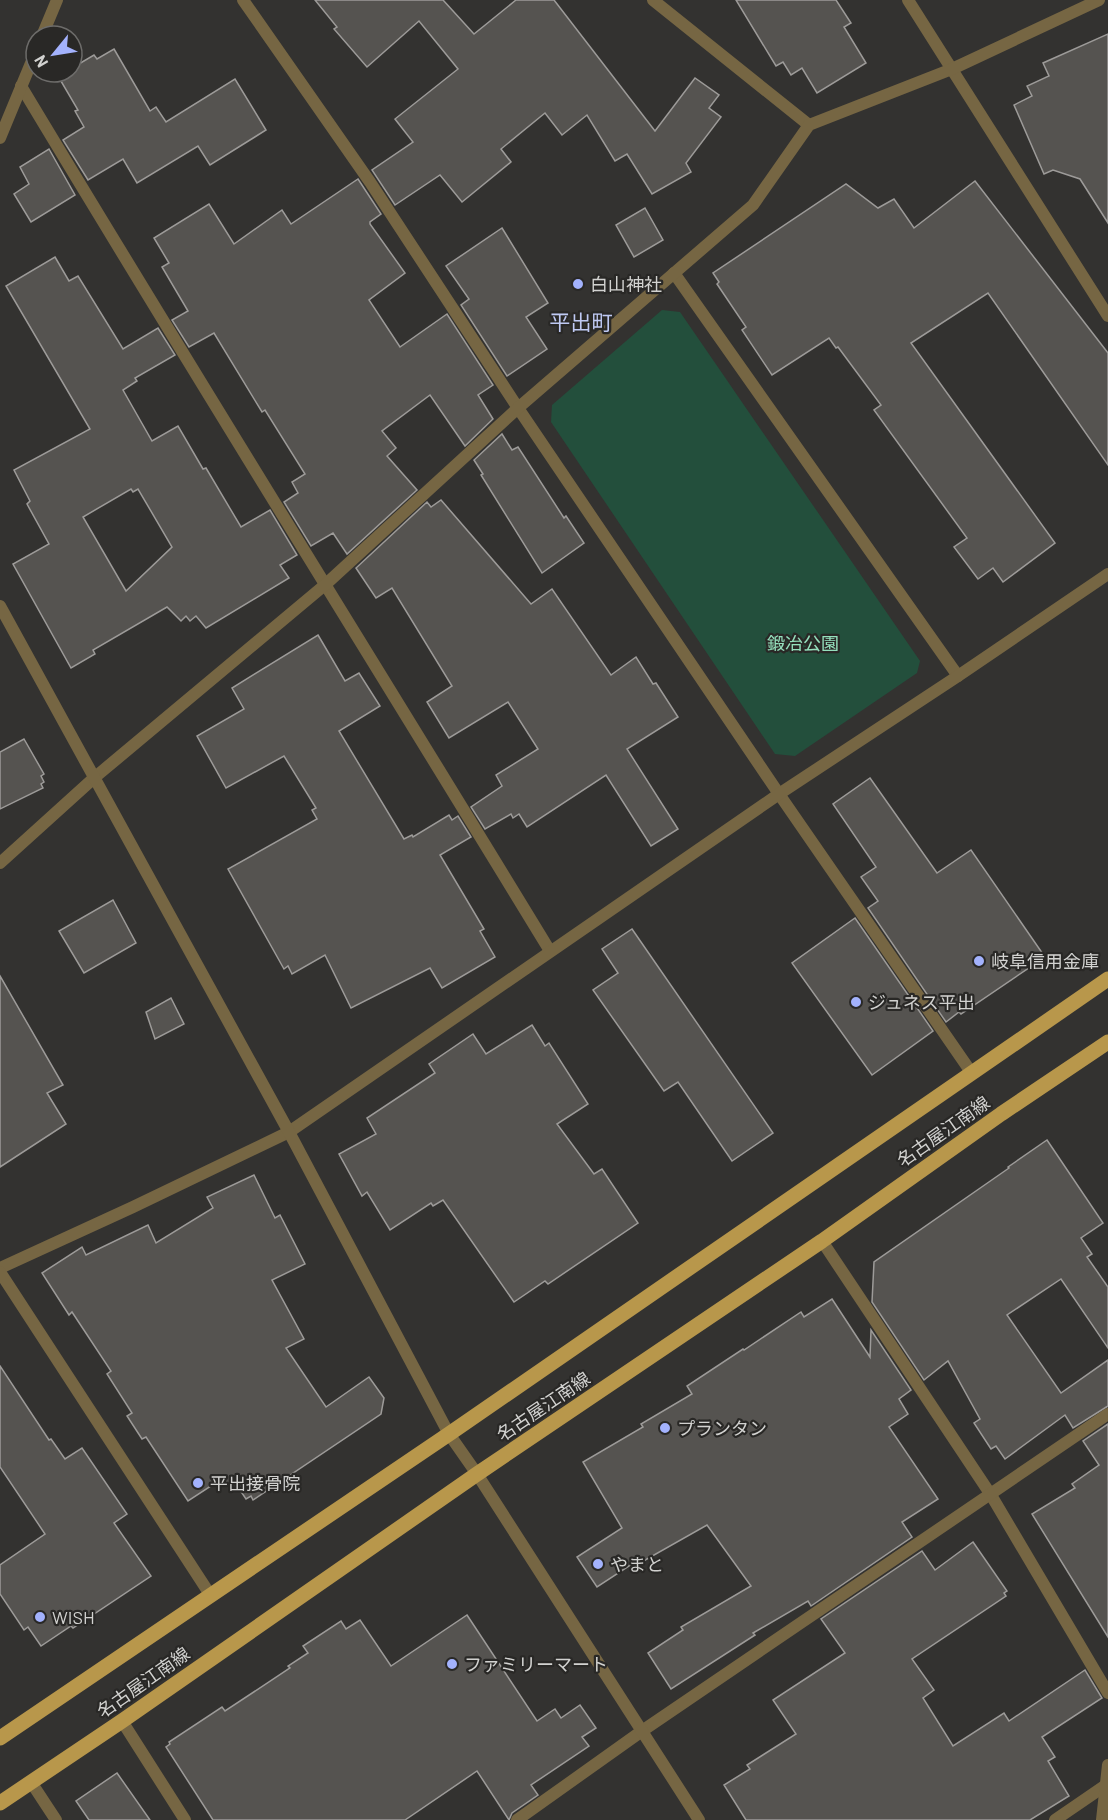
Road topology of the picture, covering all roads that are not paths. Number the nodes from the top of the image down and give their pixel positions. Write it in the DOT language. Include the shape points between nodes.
graph roads {
  1 [pos="57,0"];
  2 [pos="243,0"];
  3 [pos="653,0"];
  4 [pos="908,0"];
  5 [pos="1099,0"];
  6 [pos="47,24"];
  7 [pos="952,69"];
  8 [pos="24,79"];
  9 [pos="21,86"];
  10 [pos="809,125"];
  11 [pos="0,138"];
  12 [pos="674,273"];
  13 [pos="1108,315"];
  14 [pos="519,408"];
  15 [pos="1108,574"];
  16 [pos="326,584"];
  17 [pos="0,606"];
  18 [pos="958,676"];
  19 [pos="94,777"];
  20 [pos="779,794"];
  21 [pos="0,863"];
  22 [pos="549,951"];
  23 [pos="1108,980"];
  24 [pos="1108,1042"];
  25 [pos="971,1072"];
  26 [pos="289,1132"];
  27 [pos="822,1241"];
  28 [pos="0,1268"];
  29 [pos="0,1272"];
  30 [pos="1108,1414"];
  31 [pos="449,1434"];
  32 [pos="477,1474"];
  33 [pos="991,1495"];
  34 [pos="211,1596"];
  35 [pos="1108,1693"];
  36 [pos="122,1721"];
  37 [pos="642,1731"];
  38 [pos="0,1738"];
  39 [pos="1108,1765"];
  40 [pos="31,1782"];
  41 [pos="1106,1785"];
  42 [pos="0,1803"];
  43 [pos="56,1820"];
  44 [pos="185,1820"];
  45 [pos="517,1820"];
  46 [pos="699,1820"];
  47 [pos="1055,1820"];
  48 [pos="1102,1820"];
  1 -- 6 [label="street"];
  2 -- 14 [label="street" via="370,182"];
  3 -- 10 [label="street"];
  4 -- 7 [label="street"];
  5 -- 7 [label="street"];
  7 -- 10 [label="street"];
  7 -- 13 [label="street"];
  8 -- 9 [label="street"];
  9 -- 11 [label="street"];
  9 -- 16 [label="street"];
  10 -- 12 [label="street" via="753,205"];
  12 -- 14 [label="street"];
  12 -- 18 [label="street"];
  14 -- 16 [label="street"];
  14 -- 20 [label="street"];
  15 -- 18 [label="street"];
  16 -- 19 [label="street"];
  16 -- 22 [label="street"];
  17 -- 19 [label="street"];
  18 -- 20 [label="street"];
  19 -- 21 [label="street"];
  19 -- 26 [label="street"];
  20 -- 22 [label="street"];
  20 -- 25 [label="street"];
  22 -- 26 [label="street"];
  23 -- 25 [label="main road, 名古屋江南線"];
  24 -- 27 [label="main road, 名古屋江南線"];
  25 -- 31 [label="main road, 名古屋江南線"];
  26 -- 28 [label="street"];
  26 -- 31 [label="street"];
  27 -- 32 [label="main road, 名古屋江南線"];
  27 -- 33 [label="street"];
  29 -- 34 [label="street"];
  30 -- 33 [label="street"];
  31 -- 32 [label="street"];
  31 -- 34 [label="main road, 名古屋江南線"];
  32 -- 36 [label="main road, 名古屋江南線"];
  32 -- 37 [label="street"];
  33 -- 35 [label="street"];
  33 -- 37 [label="street"];
  34 -- 38 [label="main road, 名古屋江南線"];
  36 -- 40 [label="main road, 名古屋江南線"];
  36 -- 44 [label="street"];
  37 -- 45 [label="street"];
  37 -- 46 [label="street"];
  39 -- 41 [label="street"];
  40 -- 42 [label="main road, 名古屋江南線"];
  40 -- 43 [label="street"];
  41 -- 47 [label="street"];
  41 -- 48 [label="street"];
}
